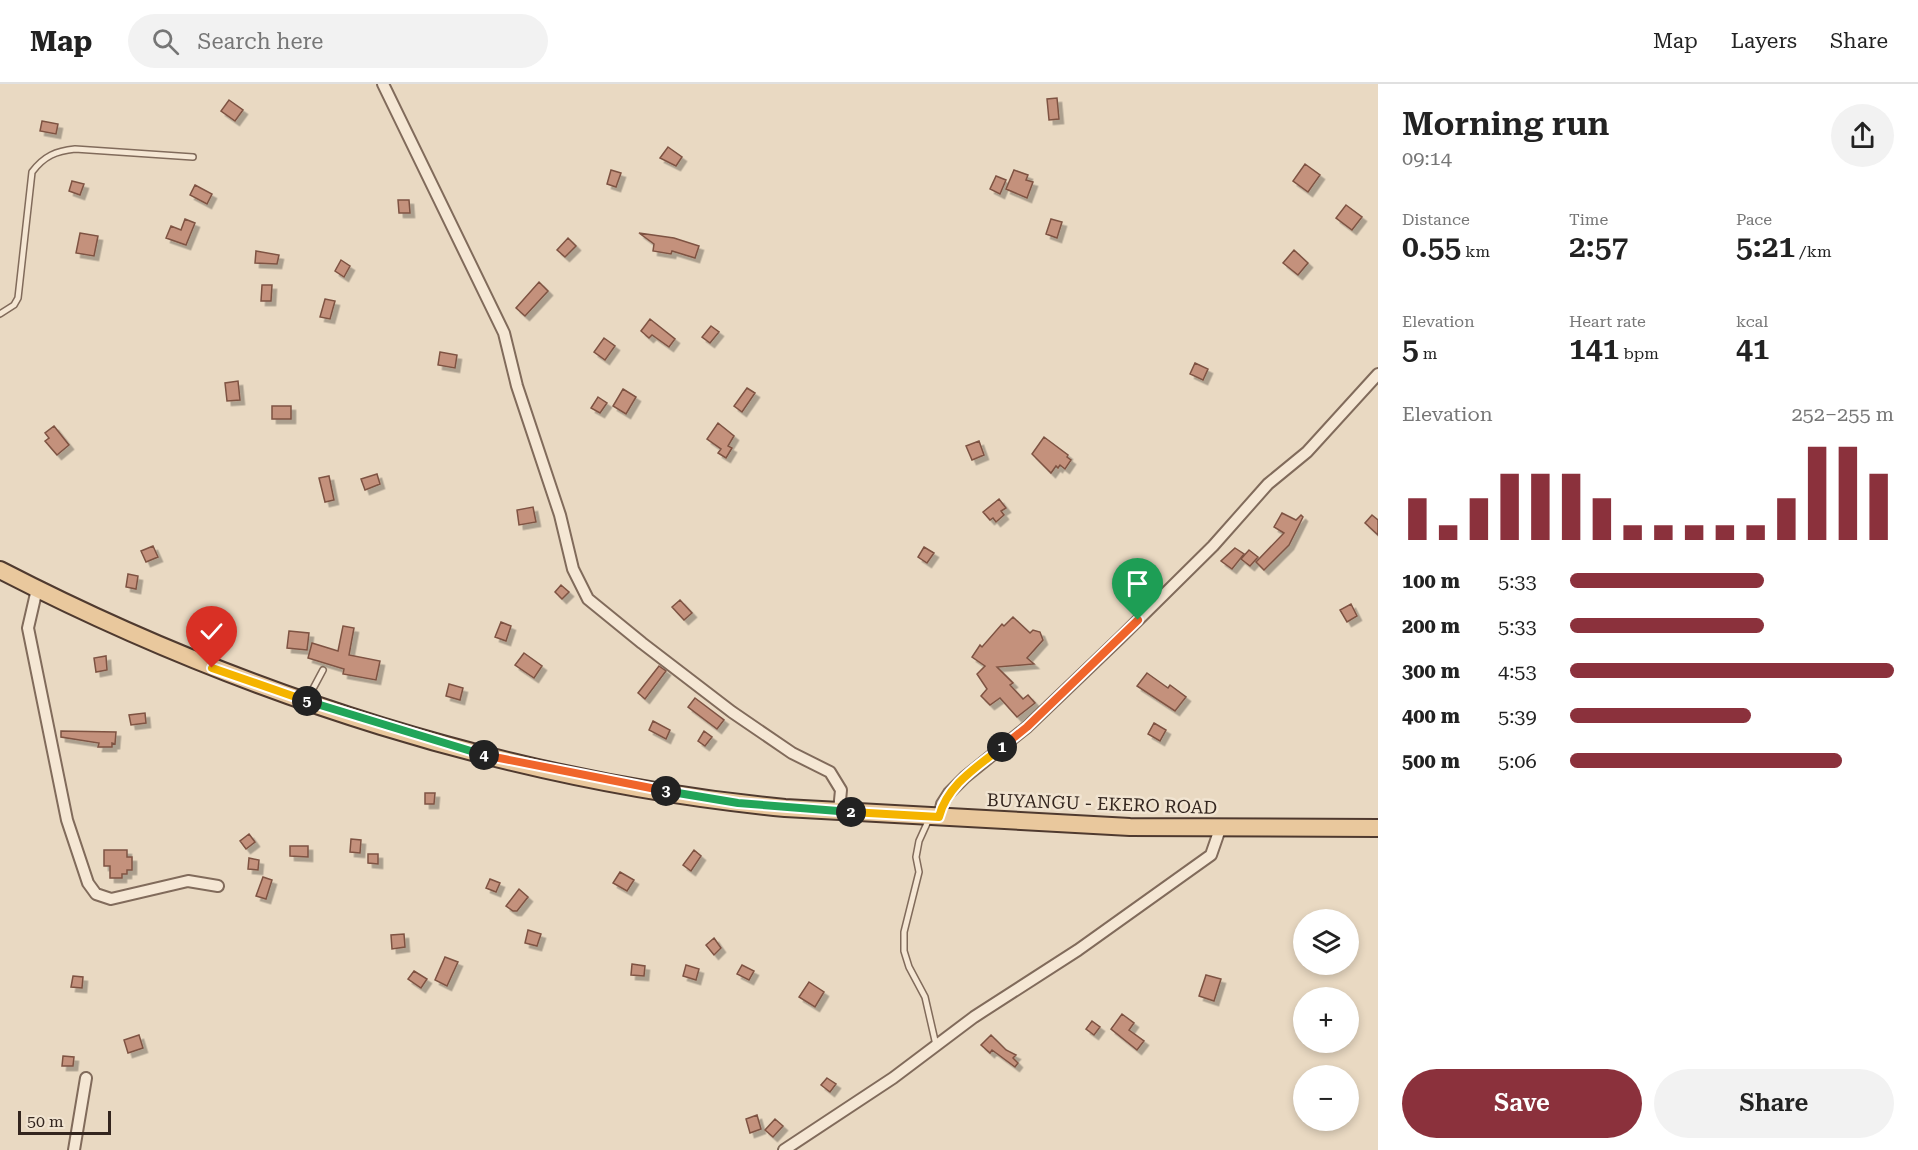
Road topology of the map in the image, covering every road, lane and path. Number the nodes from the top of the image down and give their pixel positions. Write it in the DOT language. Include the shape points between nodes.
graph roads {
  1 [pos="383,84"];
  2 [pos="193,157"];
  3 [pos="0,314"];
  4 [pos="1378,374"];
  5 [pos="0,570"];
  6 [pos="37,589"];
  7 [pos="323,670"];
  8 [pos="307,700"];
  9 [pos="839,811"];
  10 [pos="935,817"];
  11 [pos="1220,828"];
  12 [pos="1378,828"];
  13 [pos="218,886"];
  14 [pos="936,1045"];
  15 [pos="86,1078"];
  16 [pos="74,1150"];
  17 [pos="784,1150"];
  1 -- 9 [label="street" via="504,333 573,570 588,599 732,712 792,753 830,772 841,790"];
  2 -- 3 [label="lane" via="75,150 56,152 39,162 32,172 18,298"];
  4 -- 10 [label="street" via="1307,452 1268,484 1213,546 1121,638 1027,727 949,793"];
  5 -- 6 [label="main road, BUYANGU - EKERO ROAD"];
  6 -- 8 [label="main road, BUYANGU - EKERO ROAD" via="183,656"];
  6 -- 13 [label="street" via="28,628 67,820 88,883 96,894 111,899 188,881"];
  7 -- 8 [label="lane"];
  8 -- 9 [label="main road, BUYANGU - EKERO ROAD" via="477,754 564,773 738,803"];
  9 -- 10 [label="main road, BUYANGU - EKERO ROAD"];
  10 -- 11 [label="main road, BUYANGU - EKERO ROAD"];
  10 -- 14 [label="lane" via="919,841 919,872 904,932 904,951 926,997"];
  11 -- 12 [label="main road, BUYANGU - EKERO ROAD"];
  11 -- 14 [label="street" via="1210,855 1070,956"];
  14 -- 17 [label="street"];
  15 -- 16 [label="street"];
}
